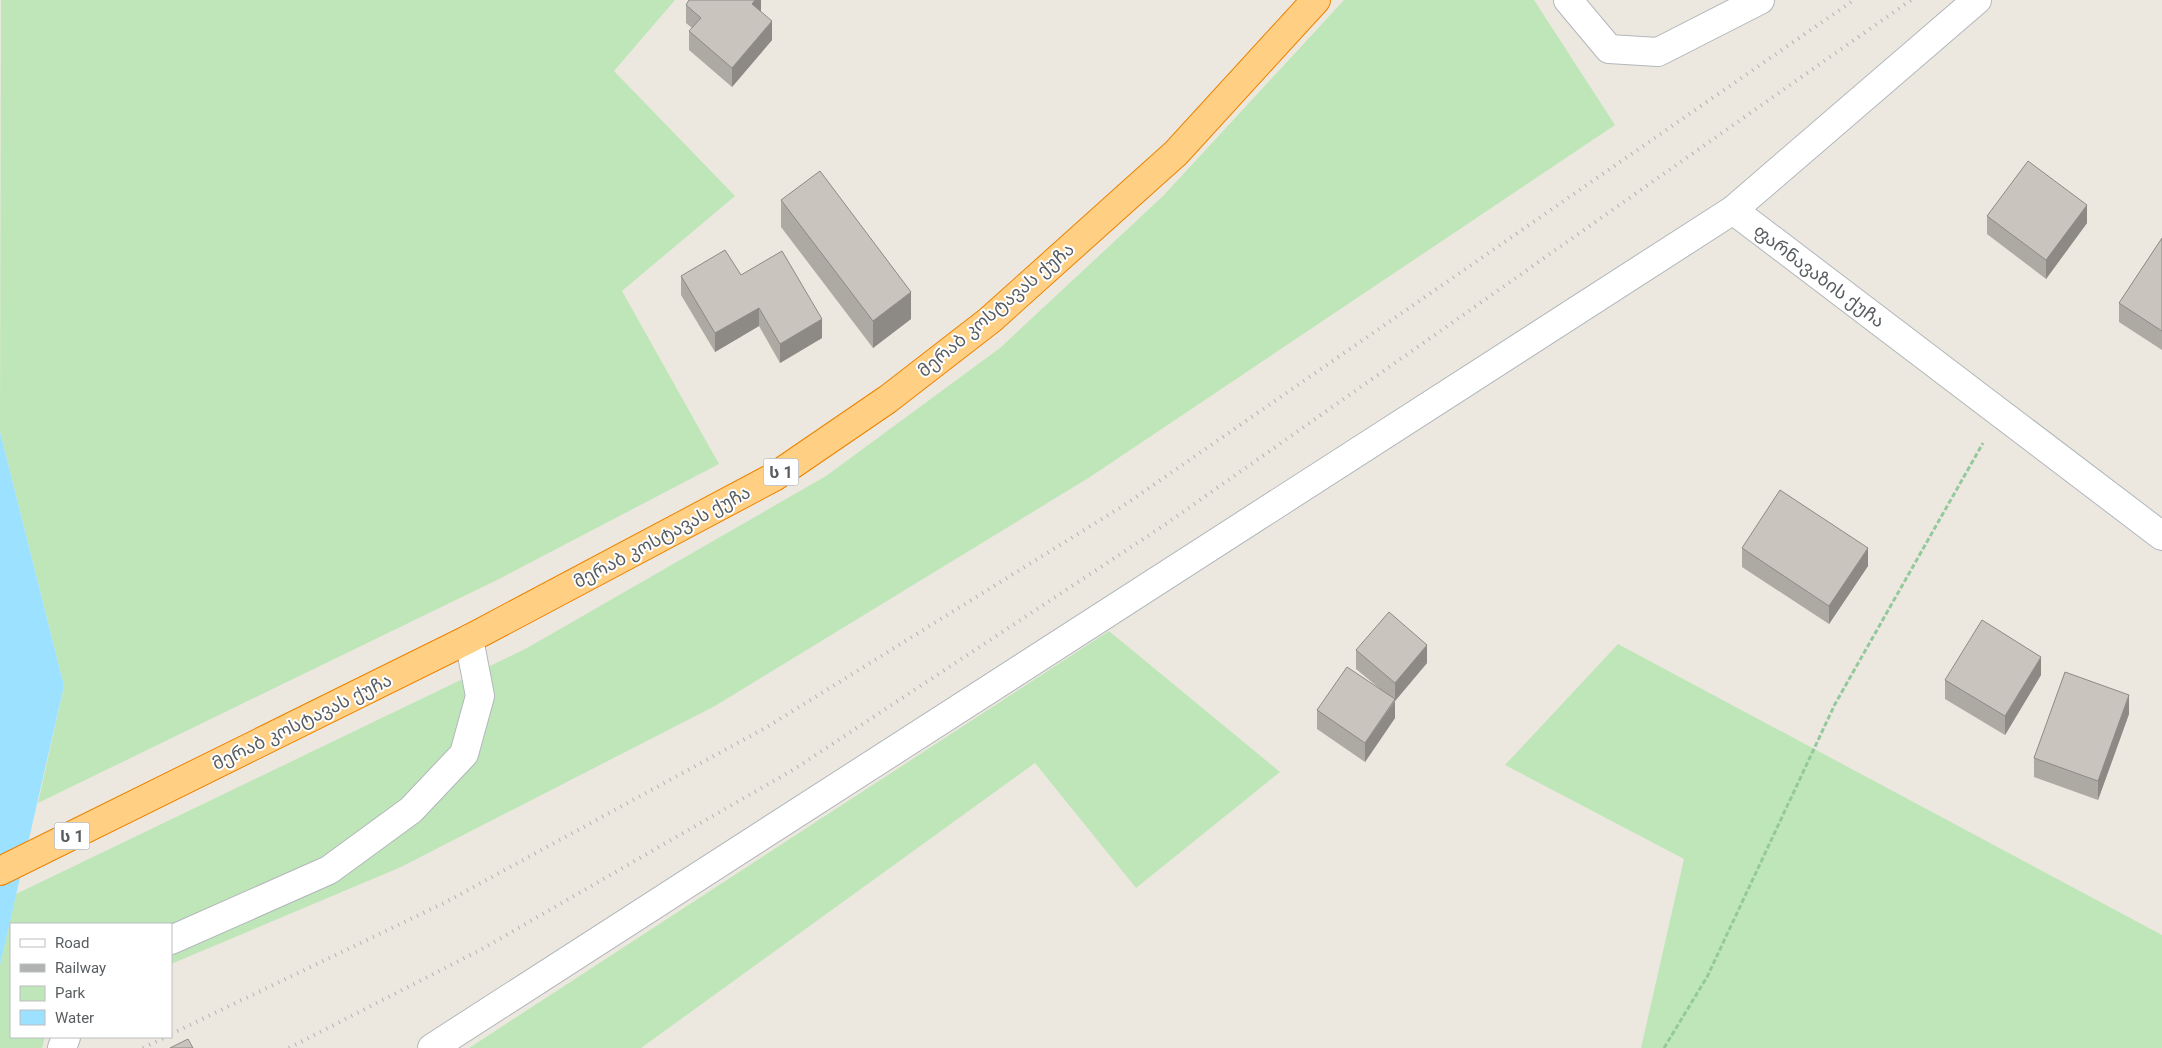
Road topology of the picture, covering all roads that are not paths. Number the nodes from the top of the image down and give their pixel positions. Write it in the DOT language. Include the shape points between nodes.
graph roads {
  1 [pos="1316,0"];
  2 [pos="1568,0"];
  3 [pos="1760,0"];
  4 [pos="1976,0"];
  5 [pos="1733,210"];
  6 [pos="2162,536"];
  7 [pos="469,639"];
  8 [pos="0,871"];
  9 [pos="172,940"];
  10 [pos="432,1048"];
  1 -- 7 [label="highway, მერაბ კოსტავას ქუჩა / ს 1" via="1176,153 990,320 888,399 774,477"];
  2 -- 3 [label="street" via="1610,49 1658,52"];
  4 -- 5 [label="street"];
  5 -- 6 [label="street, ფარნავაზის ქუჩა"];
  5 -- 10 [label="street"];
  7 -- 8 [label="highway, მერაბ კოსტავას ქუჩა / ს 1"];
  7 -- 9 [label="street" via="480,696 464,754 410,810 329,870"];
}
